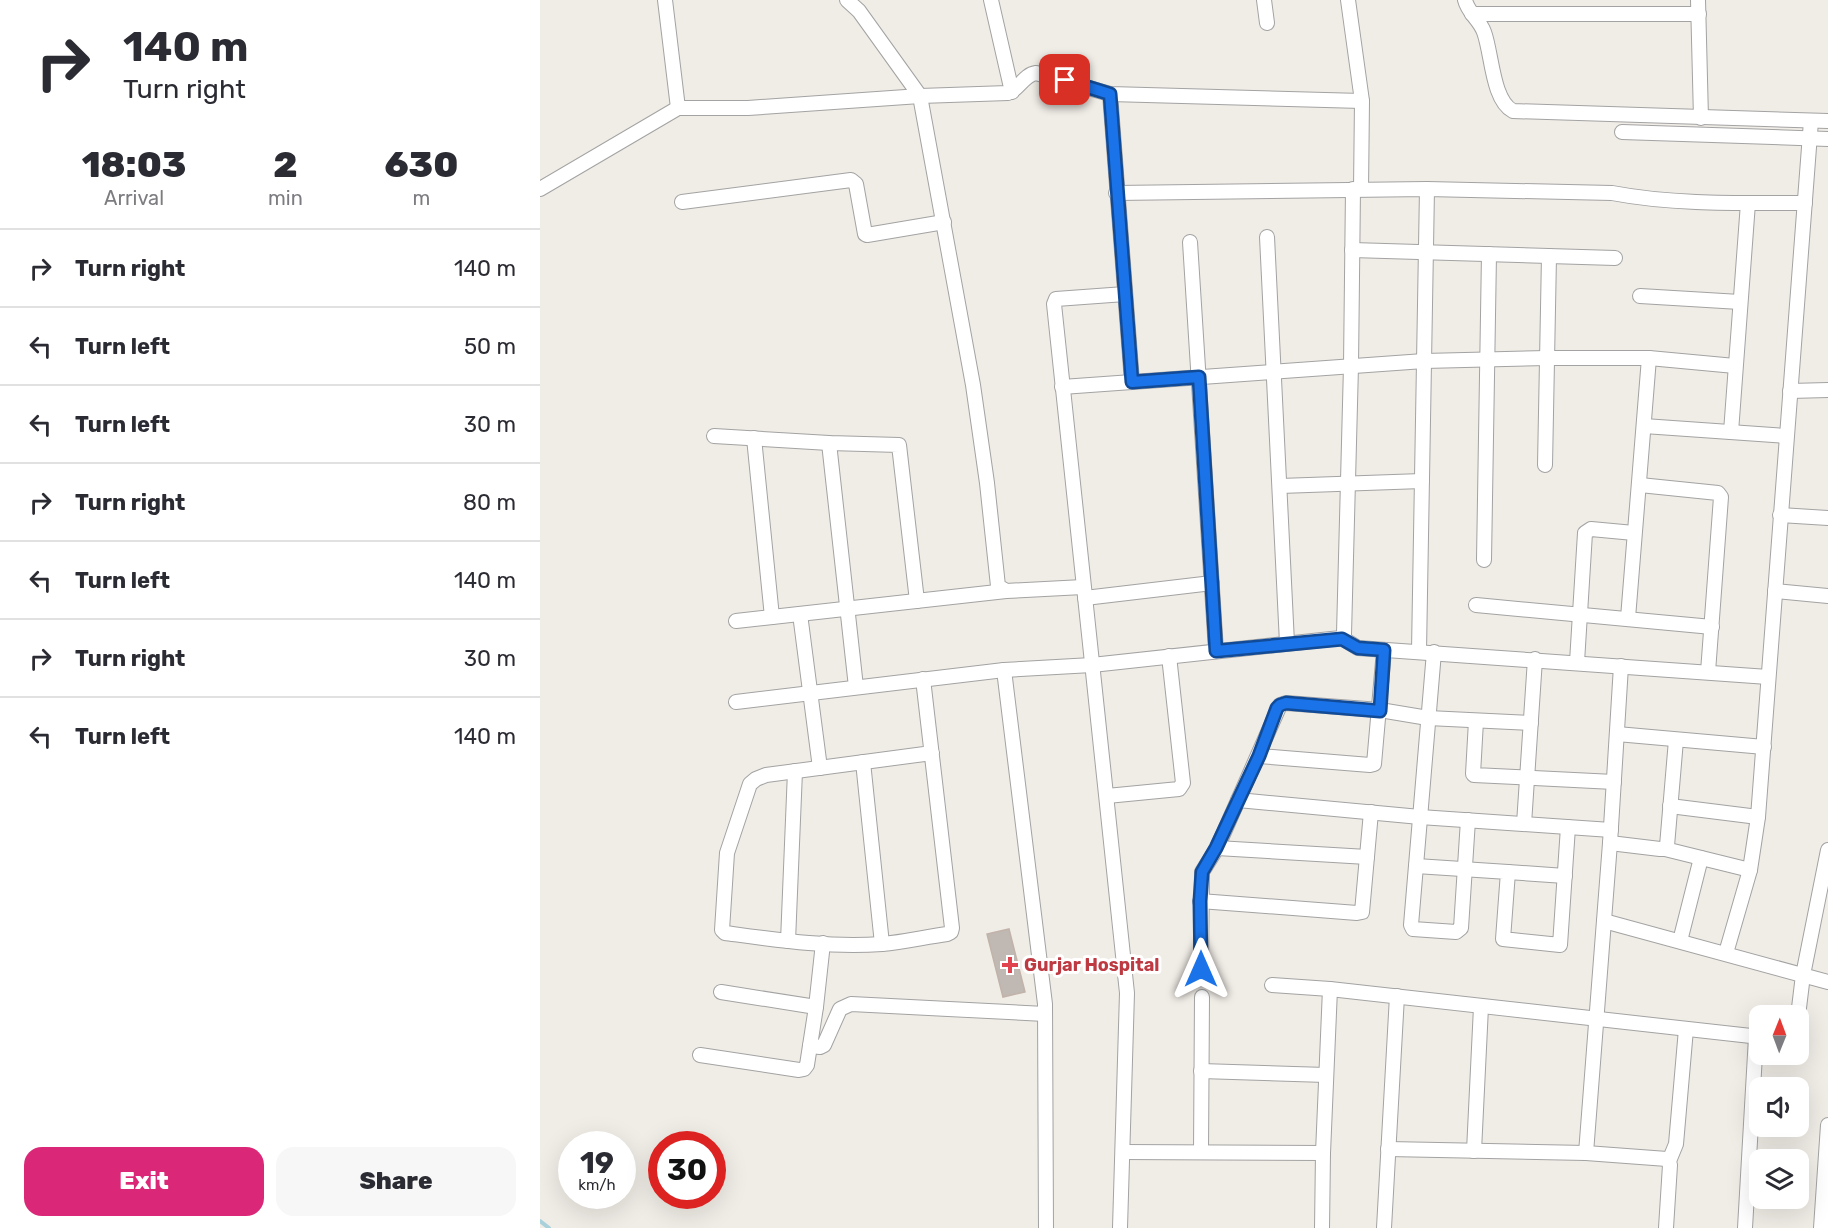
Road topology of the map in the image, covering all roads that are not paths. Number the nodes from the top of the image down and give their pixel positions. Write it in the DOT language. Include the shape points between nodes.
graph roads {
  1 [pos="665,0"];
  2 [pos="847,0"];
  3 [pos="991,0"];
  4 [pos="1264,0"];
  5 [pos="1348,0"];
  6 [pos="1465,0"];
  7 [pos="1699,7"];
  8 [pos="1472,15"];
  9 [pos="1267,23"];
  10 [pos="1012,92"];
  11 [pos="1110,94"];
  12 [pos="920,96"];
  13 [pos="1362,101"];
  14 [pos="678,108"];
  15 [pos="1701,118"];
  16 [pos="1811,121"];
  17 [pos="1828,122"];
  18 [pos="1622,132"];
  19 [pos="1810,139"];
  20 [pos="1828,139"];
  21 [pos="540,189"];
  22 [pos="1357,189"];
  23 [pos="1427,189"];
  24 [pos="1116,193"];
  25 [pos="682,202"];
  26 [pos="1748,203"];
  27 [pos="1805,204"];
  28 [pos="944,222"];
  29 [pos="1267,237"];
  30 [pos="1190,242"];
  31 [pos="1352,250"];
  32 [pos="1426,252"];
  33 [pos="1489,254"];
  34 [pos="1549,256"];
  35 [pos="1615,258"];
  36 [pos="1125,294"];
  37 [pos="1640,296"];
  38 [pos="1740,302"];
  39 [pos="1547,358"];
  40 [pos="1649,358"];
  41 [pos="1488,359"];
  42 [pos="1424,361"];
  43 [pos="1352,366"];
  44 [pos="1736,366"];
  45 [pos="1274,372"];
  46 [pos="1199,377"];
  47 [pos="1132,382"];
  48 [pos="1062,387"];
  49 [pos="1828,390"];
  50 [pos="1790,391"];
  51 [pos="1644,426"];
  52 [pos="1731,432"];
  53 [pos="714,436"];
  54 [pos="1786,436"];
  55 [pos="754,438"];
  56 [pos="829,443"];
  57 [pos="1545,465"];
  58 [pos="1422,481"];
  59 [pos="1348,484"];
  60 [pos="1640,485"];
  61 [pos="1280,486"];
  62 [pos="1780,515"];
  63 [pos="1828,518"];
  64 [pos="1634,533"];
  65 [pos="1484,560"];
  66 [pos="1212,583"];
  67 [pos="1006,591"];
  68 [pos="1774,591"];
  69 [pos="1084,592"];
  70 [pos="1828,596"];
  71 [pos="917,601"];
  72 [pos="1476,605"];
  73 [pos="848,608"];
  74 [pos="800,614"];
  75 [pos="1580,614"];
  76 [pos="772,617"];
  77 [pos="1628,618"];
  78 [pos="736,621"];
  79 [pos="1712,627"];
  80 [pos="1346,641"];
  81 [pos="1287,643"];
  82 [pos="1384,650"];
  83 [pos="1216,651"];
  84 [pos="1419,651"];
  85 [pos="1434,652"];
  86 [pos="1169,656"];
  87 [pos="1535,659"];
  88 [pos="1577,662"];
  89 [pos="1092,664"];
  90 [pos="1621,666"];
  91 [pos="1004,670"];
  92 [pos="1708,672"];
  93 [pos="1768,676"];
  94 [pos="923,680"];
  95 [pos="856,687"];
  96 [pos="811,693"];
  97 [pos="736,702"];
  98 [pos="1380,711"];
  99 [pos="1428,718"];
  100 [pos="1476,721"];
  101 [pos="1531,723"];
  102 [pos="1617,734"];
  103 [pos="1676,740"];
  104 [pos="1764,747"];
  105 [pos="932,753"];
  106 [pos="1259,756"];
  107 [pos="863,762"];
  108 [pos="819,768"];
  109 [pos="795,771"];
  110 [pos="1527,778"];
  111 [pos="1614,782"];
  112 [pos="1107,796"];
  113 [pos="1238,800"];
  114 [pos="1670,806"];
  115 [pos="1371,812"];
  116 [pos="1420,817"];
  117 [pos="1758,817"];
  118 [pos="1468,820"];
  119 [pos="1524,824"];
  120 [pos="1568,827"];
  121 [pos="1611,836"];
  122 [pos="1216,848"];
  123 [pos="1665,849"];
  124 [pos="1828,850"];
  125 [pos="1367,856"];
  126 [pos="1701,858"];
  127 [pos="1416,866"];
  128 [pos="1465,869"];
  129 [pos="1750,870"];
  130 [pos="1508,872"];
  131 [pos="1565,876"];
  132 [pos="1823,896"];
  133 [pos="1200,901"];
  134 [pos="1604,921"];
  135 [pos="788,941"];
  136 [pos="1680,941"];
  137 [pos="823,944"];
  138 [pos="882,944"];
  139 [pos="1726,953"];
  140 [pos="1201,969"];
  141 [pos="1803,975"];
  142 [pos="1828,982"];
  143 [pos="1272,985"];
  144 [pos="1330,989"];
  145 [pos="721,992"];
  146 [pos="1397,996"];
  147 [pos="1202,997"];
  148 [pos="1799,1005"];
  149 [pos="816,1007"];
  150 [pos="1481,1007"];
  151 [pos="1045,1014"];
  152 [pos="1595,1018"];
  153 [pos="1686,1029"];
  154 [pos="1749,1036"];
  155 [pos="810,1046"];
  156 [pos="700,1055"];
  157 [pos="1756,1065"];
  158 [pos="1201,1071"];
  159 [pos="1326,1075"];
  160 [pos="1828,1125"];
  161 [pos="1388,1149"];
  162 [pos="1474,1151"];
  163 [pos="1123,1152"];
  164 [pos="1201,1152"];
  165 [pos="1323,1153"];
  166 [pos="1586,1153"];
  167 [pos="1669,1161"];
  168 [pos="1046,1228"];
  169 [pos="1120,1228"];
  170 [pos="1322,1228"];
  171 [pos="1384,1228"];
  172 [pos="1666,1228"];
  173 [pos="1745,1228"];
  174 [pos="1821,1228"];
  1 -- 14 [label="street"];
  2 -- 12 [label="street"];
  3 -- 10 [label="street"];
  4 -- 9 [label="street"];
  5 -- 13 [label="street"];
  6 -- 8 [label="street"];
  7 -- 8 [label="street"];
  7 -- 15 [label="street"];
  8 -- 15 [label="street" via="1485,33 1502,102 1513,111"];
  10 -- 11 [label="street" via="1026,76 1036,73"];
  10 -- 12 [label="street"];
  11 -- 13 [label="street"];
  11 -- 24 [label="street"];
  12 -- 14 [label="street" via="748,108"];
  12 -- 28 [label="street"];
  13 -- 22 [label="street"];
  14 -- 21 [label="street"];
  15 -- 16 [label="street"];
  16 -- 17 [label="street"];
  16 -- 19 [label="street"];
  18 -- 19 [label="street"];
  19 -- 20 [label="street"];
  19 -- 27 [label="street"];
  22 -- 23 [label="street"];
  22 -- 24 [label="street"];
  22 -- 31 [label="street"];
  23 -- 26 [label="street" via="1612,193"];
  23 -- 32 [label="street"];
  24 -- 36 [label="street"];
  25 -- 28 [label="street" via="851,180 856,184 867,235"];
  26 -- 27 [label="street"];
  26 -- 38 [label="street"];
  27 -- 50 [label="street"];
  28 -- 67 [label="street" via="973,385 998,586"];
  29 -- 45 [label="street"];
  30 -- 46 [label="street"];
  31 -- 32 [label="street"];
  31 -- 43 [label="street"];
  32 -- 33 [label="street"];
  32 -- 42 [label="street"];
  33 -- 34 [label="street"];
  33 -- 41 [label="street"];
  34 -- 35 [label="street"];
  34 -- 39 [label="street"];
  36 -- 47 [label="street"];
  36 -- 48 [label="street" via="1054,301"];
  37 -- 38 [label="street"];
  38 -- 44 [label="street"];
  39 -- 40 [label="street"];
  39 -- 41 [label="street"];
  39 -- 57 [label="street"];
  40 -- 44 [label="street"];
  40 -- 51 [label="street"];
  41 -- 42 [label="street"];
  41 -- 65 [label="street"];
  42 -- 43 [label="street"];
  42 -- 58 [label="street"];
  43 -- 45 [label="street"];
  43 -- 59 [label="street"];
  44 -- 52 [label="street"];
  45 -- 46 [label="street"];
  45 -- 61 [label="street"];
  46 -- 47 [label="street"];
  46 -- 66 [label="street"];
  47 -- 48 [label="street"];
  48 -- 69 [label="street"];
  49 -- 50 [label="street"];
  50 -- 54 [label="street"];
  51 -- 52 [label="street"];
  51 -- 60 [label="street"];
  52 -- 54 [label="street"];
  53 -- 55 [label="street"];
  54 -- 62 [label="street"];
  55 -- 56 [label="street"];
  55 -- 76 [label="street"];
  56 -- 71 [label="street" via="899,445"];
  56 -- 73 [label="street"];
  58 -- 59 [label="street"];
  58 -- 84 [label="street"];
  59 -- 61 [label="street"];
  59 -- 80 [label="street"];
  60 -- 64 [label="street"];
  60 -- 79 [label="street" via="1718,493 1721,497"];
  61 -- 81 [label="street"];
  62 -- 63 [label="street"];
  62 -- 68 [label="street"];
  64 -- 75 [label="street" via="1591,529 1585,533"];
  64 -- 77 [label="street"];
  66 -- 69 [label="street"];
  66 -- 83 [label="street"];
  67 -- 69 [label="street"];
  67 -- 71 [label="street"];
  68 -- 70 [label="street"];
  68 -- 93 [label="street"];
  69 -- 89 [label="street"];
  71 -- 73 [label="street"];
  72 -- 75 [label="street"];
  73 -- 74 [label="street"];
  73 -- 95 [label="street"];
  74 -- 76 [label="street"];
  74 -- 96 [label="street"];
  75 -- 77 [label="street"];
  75 -- 88 [label="street"];
  76 -- 78 [label="street"];
  77 -- 79 [label="street"];
  79 -- 92 [label="street"];
  80 -- 81 [label="street"];
  80 -- 82 [label="street" via="1358,648"];
  81 -- 83 [label="street"];
  82 -- 84 [label="street"];
  82 -- 98 [label="street"];
  83 -- 86 [label="street"];
  84 -- 85 [label="street"];
  85 -- 87 [label="street"];
  85 -- 99 [label="street"];
  86 -- 89 [label="street"];
  86 -- 112 [label="street" via="1182,786"];
  87 -- 88 [label="street"];
  87 -- 101 [label="street"];
  88 -- 90 [label="street"];
  89 -- 91 [label="street"];
  89 -- 112 [label="street"];
  90 -- 92 [label="street"];
  90 -- 102 [label="street"];
  91 -- 94 [label="street"];
  91 -- 151 [label="street"];
  92 -- 93 [label="street"];
  93 -- 104 [label="street"];
  94 -- 95 [label="street"];
  94 -- 105 [label="street"];
  95 -- 96 [label="street"];
  96 -- 97 [label="street"];
  96 -- 108 [label="street"];
  98 -- 99 [label="street"];
  98 -- 106 [label="street" via="1283,703 1277,708"];
  98 -- 106 [label="street" via="1376,760 1370,765"];
  99 -- 100 [label="street"];
  99 -- 116 [label="street"];
  100 -- 101 [label="street"];
  100 -- 110 [label="street" via="1473,774"];
  101 -- 110 [label="street"];
  102 -- 103 [label="street"];
  102 -- 111 [label="street"];
  103 -- 104 [label="street"];
  103 -- 114 [label="street"];
  104 -- 117 [label="street"];
  105 -- 107 [label="street"];
  105 -- 138 [label="street" via="951,932"];
  106 -- 113 [label="street"];
  107 -- 108 [label="street"];
  107 -- 138 [label="street"];
  108 -- 109 [label="street"];
  109 -- 135 [label="street"];
  109 -- 135 [label="street" via="766,775 750,784 727,853 721,926 725,933"];
  110 -- 111 [label="street"];
  110 -- 119 [label="street"];
  111 -- 121 [label="street"];
  112 -- 163 [label="street" via="1127,993"];
  113 -- 115 [label="street"];
  113 -- 122 [label="street"];
  114 -- 117 [label="street"];
  114 -- 123 [label="street"];
  115 -- 116 [label="street"];
  115 -- 125 [label="street"];
  116 -- 118 [label="street"];
  116 -- 127 [label="street"];
  117 -- 129 [label="street"];
  118 -- 119 [label="street"];
  118 -- 128 [label="street"];
  119 -- 120 [label="street"];
  120 -- 121 [label="street"];
  120 -- 131 [label="street"];
  121 -- 123 [label="street"];
  121 -- 134 [label="street"];
  122 -- 125 [label="street"];
  122 -- 133 [label="street" via="1202,872"];
  123 -- 126 [label="street"];
  124 -- 132 [label="street"];
  125 -- 133 [label="street" via="1362,912"];
  126 -- 129 [label="street"];
  126 -- 136 [label="street"];
  127 -- 128 [label="street"];
  127 -- 128 [label="street" via="1412,928 1456,932 1461,928"];
  128 -- 130 [label="street"];
  129 -- 139 [label="street"];
  130 -- 131 [label="street"];
  130 -- 131 [label="street" via="1503,939 1557,945 1562,943"];
  132 -- 141 [label="street"];
  133 -- 140 [label="street"];
  134 -- 136 [label="street"];
  134 -- 152 [label="street"];
  135 -- 137 [label="street"];
  136 -- 139 [label="street"];
  137 -- 138 [label="street"];
  137 -- 149 [label="street"];
  139 -- 141 [label="street"];
  141 -- 142 [label="street"];
  141 -- 148 [label="street"];
  143 -- 144 [label="street"];
  144 -- 146 [label="street"];
  144 -- 159 [label="street"];
  145 -- 149 [label="street"];
  146 -- 150 [label="street"];
  146 -- 161 [label="street"];
  147 -- 158 [label="street"];
  149 -- 155 [label="street"];
  150 -- 152 [label="street"];
  150 -- 162 [label="street"];
  151 -- 155 [label="street" via="851,1004 840,1009 824,1045"];
  151 -- 168 [label="street"];
  152 -- 153 [label="street"];
  152 -- 166 [label="street"];
  153 -- 154 [label="street"];
  153 -- 167 [label="street" via="1676,1144"];
  155 -- 156 [label="street" via="807,1065 799,1070"];
  157 -- 173 [label="street"];
  158 -- 159 [label="street"];
  158 -- 164 [label="street"];
  159 -- 165 [label="street"];
  160 -- 174 [label="street"];
  161 -- 162 [label="street"];
  161 -- 171 [label="street"];
  162 -- 166 [label="street"];
  163 -- 164 [label="street"];
  163 -- 169 [label="street"];
  164 -- 165 [label="street"];
  165 -- 170 [label="street"];
  166 -- 167 [label="street"];
  167 -- 172 [label="street"];
}
